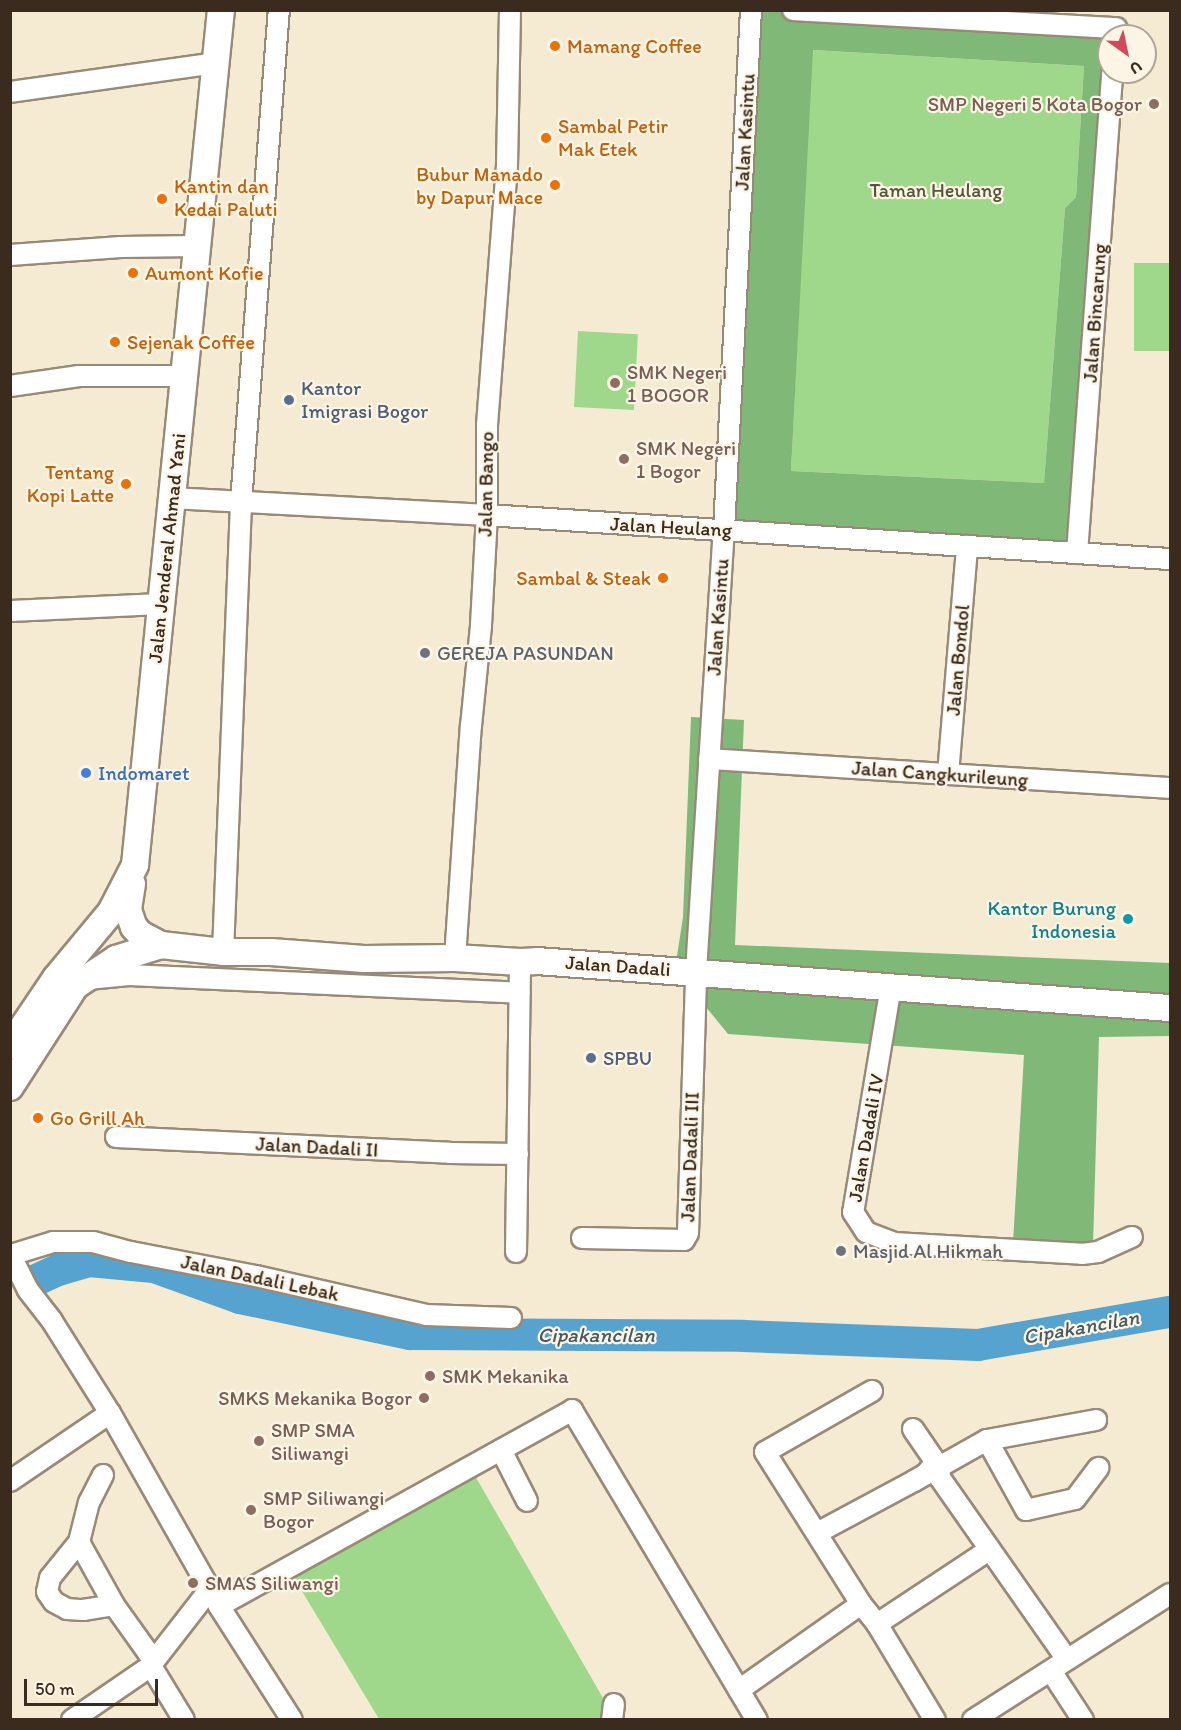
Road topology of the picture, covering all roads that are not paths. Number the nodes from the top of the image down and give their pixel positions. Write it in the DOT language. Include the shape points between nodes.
graph roads {
  1 [pos="221,10"];
  2 [pos="279,10"];
  3 [pos="510,10"];
  4 [pos="751,10"];
  5 [pos="794,10"];
  6 [pos="890,13"];
  7 [pos="1097,24"];
  8 [pos="216,63"];
  9 [pos="1111,84"];
  10 [pos="10,92"];
  11 [pos="197,246"];
  12 [pos="10,255"];
  13 [pos="184,376"];
  14 [pos="10,386"];
  15 [pos="172,498"];
  16 [pos="241,502"];
  17 [pos="487,515"];
  18 [pos="724,530"];
  19 [pos="967,546"];
  20 [pos="1077,553"];
  21 [pos="1170,559"];
  22 [pos="161,604"];
  23 [pos="10,611"];
  24 [pos="709,759"];
  25 [pos="948,774"];
  26 [pos="1170,788"];
  27 [pos="135,865"];
  28 [pos="161,945"];
  29 [pos="212,951"];
  30 [pos="271,952"];
  31 [pos="455,958"];
  32 [pos="364,959"];
  33 [pos="520,962"];
  34 [pos="696,972"];
  35 [pos="205,979"];
  36 [pos="79,982"];
  37 [pos="272,982"];
  38 [pos="371,985"];
  39 [pos="891,986"];
  40 [pos="520,993"];
  41 [pos="1170,1008"];
  42 [pos="18,1019"];
  43 [pos="10,1046"];
  44 [pos="10,1087"];
  45 [pos="116,1137"];
  46 [pos="518,1154"];
  47 [pos="1132,1237"];
  48 [pos="582,1238"];
  49 [pos="516,1252"];
  50 [pos="11,1255"];
  51 [pos="511,1318"];
  52 [pos="872,1391"];
  53 [pos="110,1413"];
  54 [pos="1096,1420"];
  55 [pos="913,1429"];
  56 [pos="987,1440"];
  57 [pos="501,1450"];
  58 [pos="937,1466"];
  59 [pos="1098,1468"];
  60 [pos="103,1475"];
  61 [pos="10,1481"];
  62 [pos="527,1500"];
  63 [pos="817,1533"];
  64 [pos="79,1542"];
  65 [pos="989,1550"];
  66 [pos="1170,1594"];
  67 [pos="215,1597"];
  68 [pos="861,1604"];
  69 [pos="114,1605"];
  70 [pos="877,1624"];
  71 [pos="153,1664"];
  72 [pos="1058,1665"];
  73 [pos="739,1690"];
  74 [pos="72,1719"];
  75 [pos="184,1719"];
  76 [pos="292,1719"];
  77 [pos="757,1719"];
  78 [pos="935,1719"];
  79 [pos="973,1719"];
  80 [pos="1083,1719"];
  1 -- 8 [label="main road, Jalan Jenderal Ahmad Yani"];
  2 -- 16 [label="street"];
  3 -- 17 [label="street, Jalan Bango" via="507,166 487,425"];
  4 -- 18 [label="street, Jalan Kasintu"];
  5 -- 6 [label="street"];
  6 -- 7 [label="street"];
  8 -- 10 [label="street"];
  8 -- 11 [label="main road, Jalan Jenderal Ahmad Yani"];
  9 -- 20 [label="street, Jalan Bincarung"];
  11 -- 12 [label="street"];
  11 -- 13 [label="main road, Jalan Jenderal Ahmad Yani"];
  13 -- 14 [label="street" via="79,376"];
  13 -- 15 [label="main road, Jalan Jenderal Ahmad Yani"];
  15 -- 16 [label="street, Jalan Heulang"];
  15 -- 22 [label="main road, Jalan Jenderal Ahmad Yani"];
  16 -- 17 [label="street, Jalan Heulang"];
  16 -- 29 [label="street"];
  17 -- 18 [label="street, Jalan Heulang"];
  17 -- 31 [label="street, Jalan Bango"];
  18 -- 19 [label="street, Jalan Heulang"];
  18 -- 24 [label="street, Jalan Kasintu"];
  19 -- 20 [label="street, Jalan Heulang"];
  19 -- 25 [label="street, Jalan Bondol"];
  20 -- 21 [label="street, Jalan Heulang"];
  22 -- 23 [label="street"];
  22 -- 27 [label="main road, Jalan Jenderal Ahmad Yani"];
  24 -- 25 [label="street, Jalan Cangkurileung"];
  24 -- 34 [label="street, Jalan Kasintu"];
  25 -- 26 [label="street, Jalan Cangkurileung"];
  27 -- 28 [label="main road" via="130,918 140,934"];
  27 -- 42 [label="main road, Jalan Jenderal Ahmad Yani" via="111,912"];
  28 -- 29 [label="main road, Jalan Dadali"];
  28 -- 36 [label="main road, Jalan Dadali" via="116,958"];
  29 -- 30 [label="main road, Jalan Dadali"];
  29 -- 35 [label="street"];
  30 -- 32 [label="main road, Jalan Dadali"];
  30 -- 37 [label="street"];
  31 -- 32 [label="main road, Jalan Dadali"];
  31 -- 33 [label="main road, Jalan Dadali"];
  32 -- 38 [label="street"];
  33 -- 34 [label="main road, Jalan Dadali"];
  33 -- 40 [label="street"];
  34 -- 39 [label="main road, Jalan Dadali"];
  34 -- 48 [label="street, Jalan Dadali III" via="688,1233 684,1240"];
  35 -- 36 [label="street" via="129,975"];
  35 -- 37 [label="street"];
  36 -- 44 [label="main road"];
  37 -- 38 [label="street"];
  38 -- 40 [label="street"];
  39 -- 41 [label="main road, Jalan Dadali"];
  39 -- 47 [label="street, Jalan Dadali IV" via="853,1212 866,1232 894,1243 1082,1254 1098,1252"];
  40 -- 46 [label="street"];
  42 -- 43 [label="main road, Jalan Jenderal Ahmad Yani"];
  45 -- 46 [label="street, Jalan Dadali II"];
  46 -- 49 [label="street"];
  50 -- 51 [label="street, Jalan Dadali Lebak" via="53,1242 93,1242 426,1315"];
  50 -- 53 [label="street" via="28,1290"];
  52 -- 63 [label="street" via="765,1452"];
  53 -- 61 [label="street"];
  53 -- 67 [label="street"];
  54 -- 56 [label="street"];
  55 -- 58 [label="street"];
  56 -- 58 [label="street"];
  56 -- 59 [label="street" via="1026,1510 1075,1499"];
  57 -- 62 [label="street"];
  57 -- 67 [label="street"];
  57 -- 73 [label="street" via="572,1410"];
  58 -- 63 [label="street"];
  58 -- 65 [label="street" via="940,1478"];
  60 -- 64 [label="street" via="89,1502"];
  63 -- 68 [label="street"];
  64 -- 69 [label="street"];
  64 -- 69 [label="street" via="50,1578 47,1592 54,1602 67,1609"];
  65 -- 70 [label="street"];
  65 -- 72 [label="street"];
  66 -- 72 [label="street"];
  67 -- 71 [label="street"];
  67 -- 76 [label="street"];
  68 -- 70 [label="street"];
  68 -- 73 [label="street"];
  69 -- 71 [label="street"];
  70 -- 78 [label="street"];
  71 -- 74 [label="street"];
  71 -- 75 [label="street"];
  72 -- 79 [label="street"];
  72 -- 80 [label="street"];
  73 -- 77 [label="street"];
}
